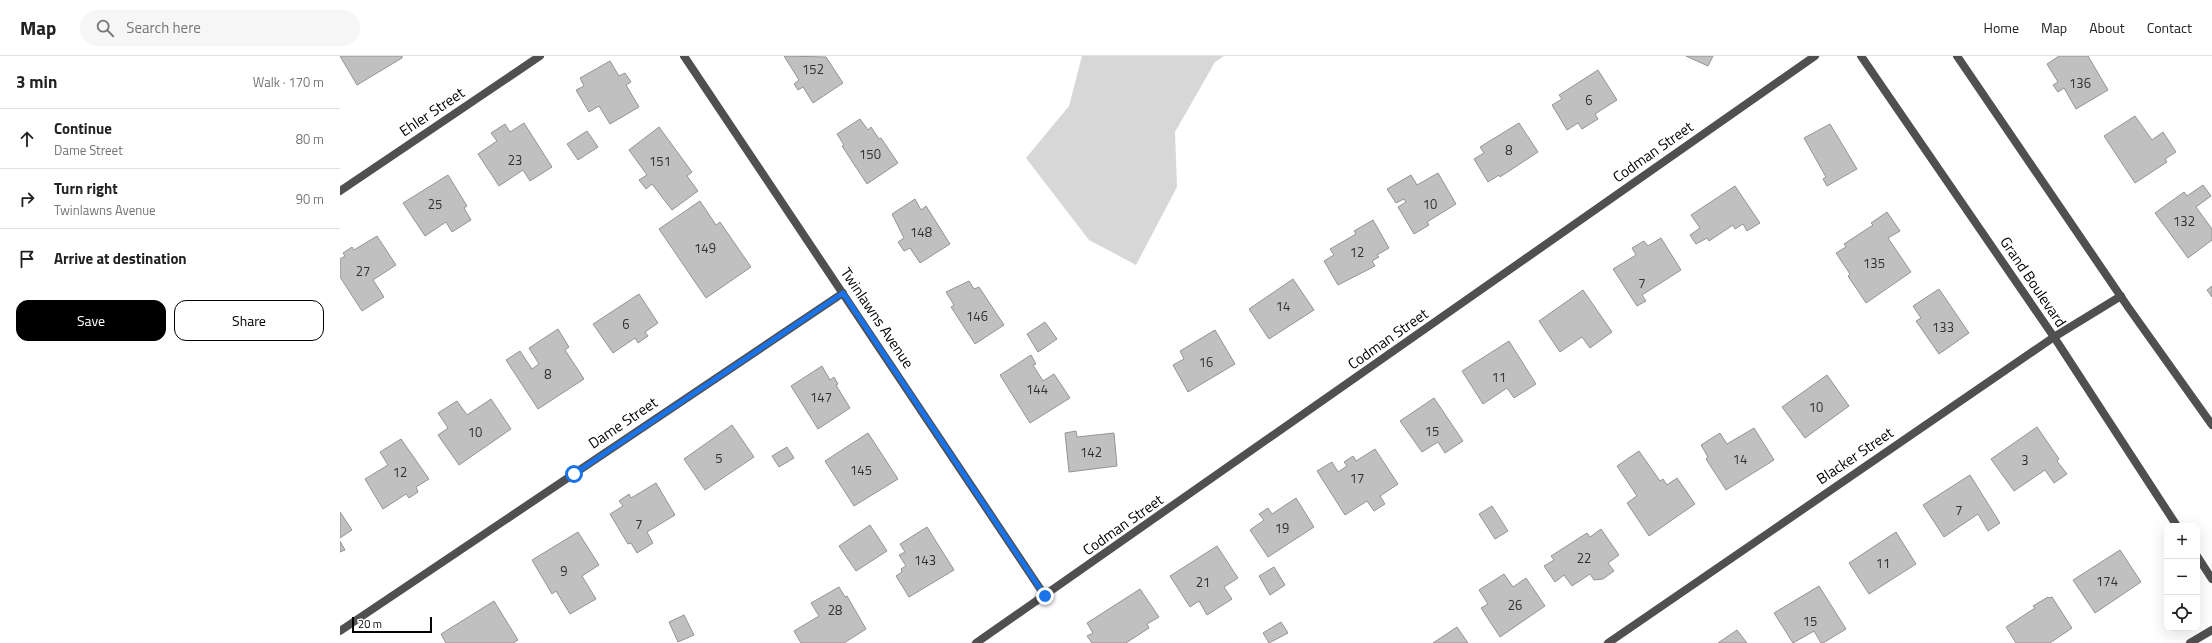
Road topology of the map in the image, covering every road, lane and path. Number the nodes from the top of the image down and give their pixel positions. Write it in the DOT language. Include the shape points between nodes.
graph roads {
  1 [pos="540,56"];
  2 [pos="684,56"];
  3 [pos="1815,56"];
  4 [pos="1861,56"];
  5 [pos="1957,56"];
  6 [pos="340,191"];
  7 [pos="843,293"];
  8 [pos="2121,296"];
  9 [pos="2054,337"];
  10 [pos="2212,425"];
  11 [pos="2175,523"];
  12 [pos="2199,559"];
  13 [pos="2212,579"];
  14 [pos="1045,596"];
  15 [pos="2212,630"];
  16 [pos="340,631"];
  17 [pos="976,643"];
  18 [pos="1608,643"];
  19 [pos="2190,643"];
  1 -- 6 [label="street, Ehler Street"];
  2 -- 7 [label="street, Twinlawns Avenue"];
  3 -- 14 [label="street, Codman Street"];
  4 -- 9 [label="street, Grand Boulevard"];
  5 -- 8 [label="street"];
  7 -- 14 [label="street, Twinlawns Avenue"];
  7 -- 16 [label="street, Dame Street"];
  8 -- 9 [label="street, Blacker Street"];
  8 -- 10 [label="street"];
  9 -- 11 [label="street, Grand Boulevard"];
  9 -- 18 [label="street, Blacker Street"];
  12 -- 13 [label="street"];
  14 -- 17 [label="street, Codman Street"];
  15 -- 19 [label="street"];
}
